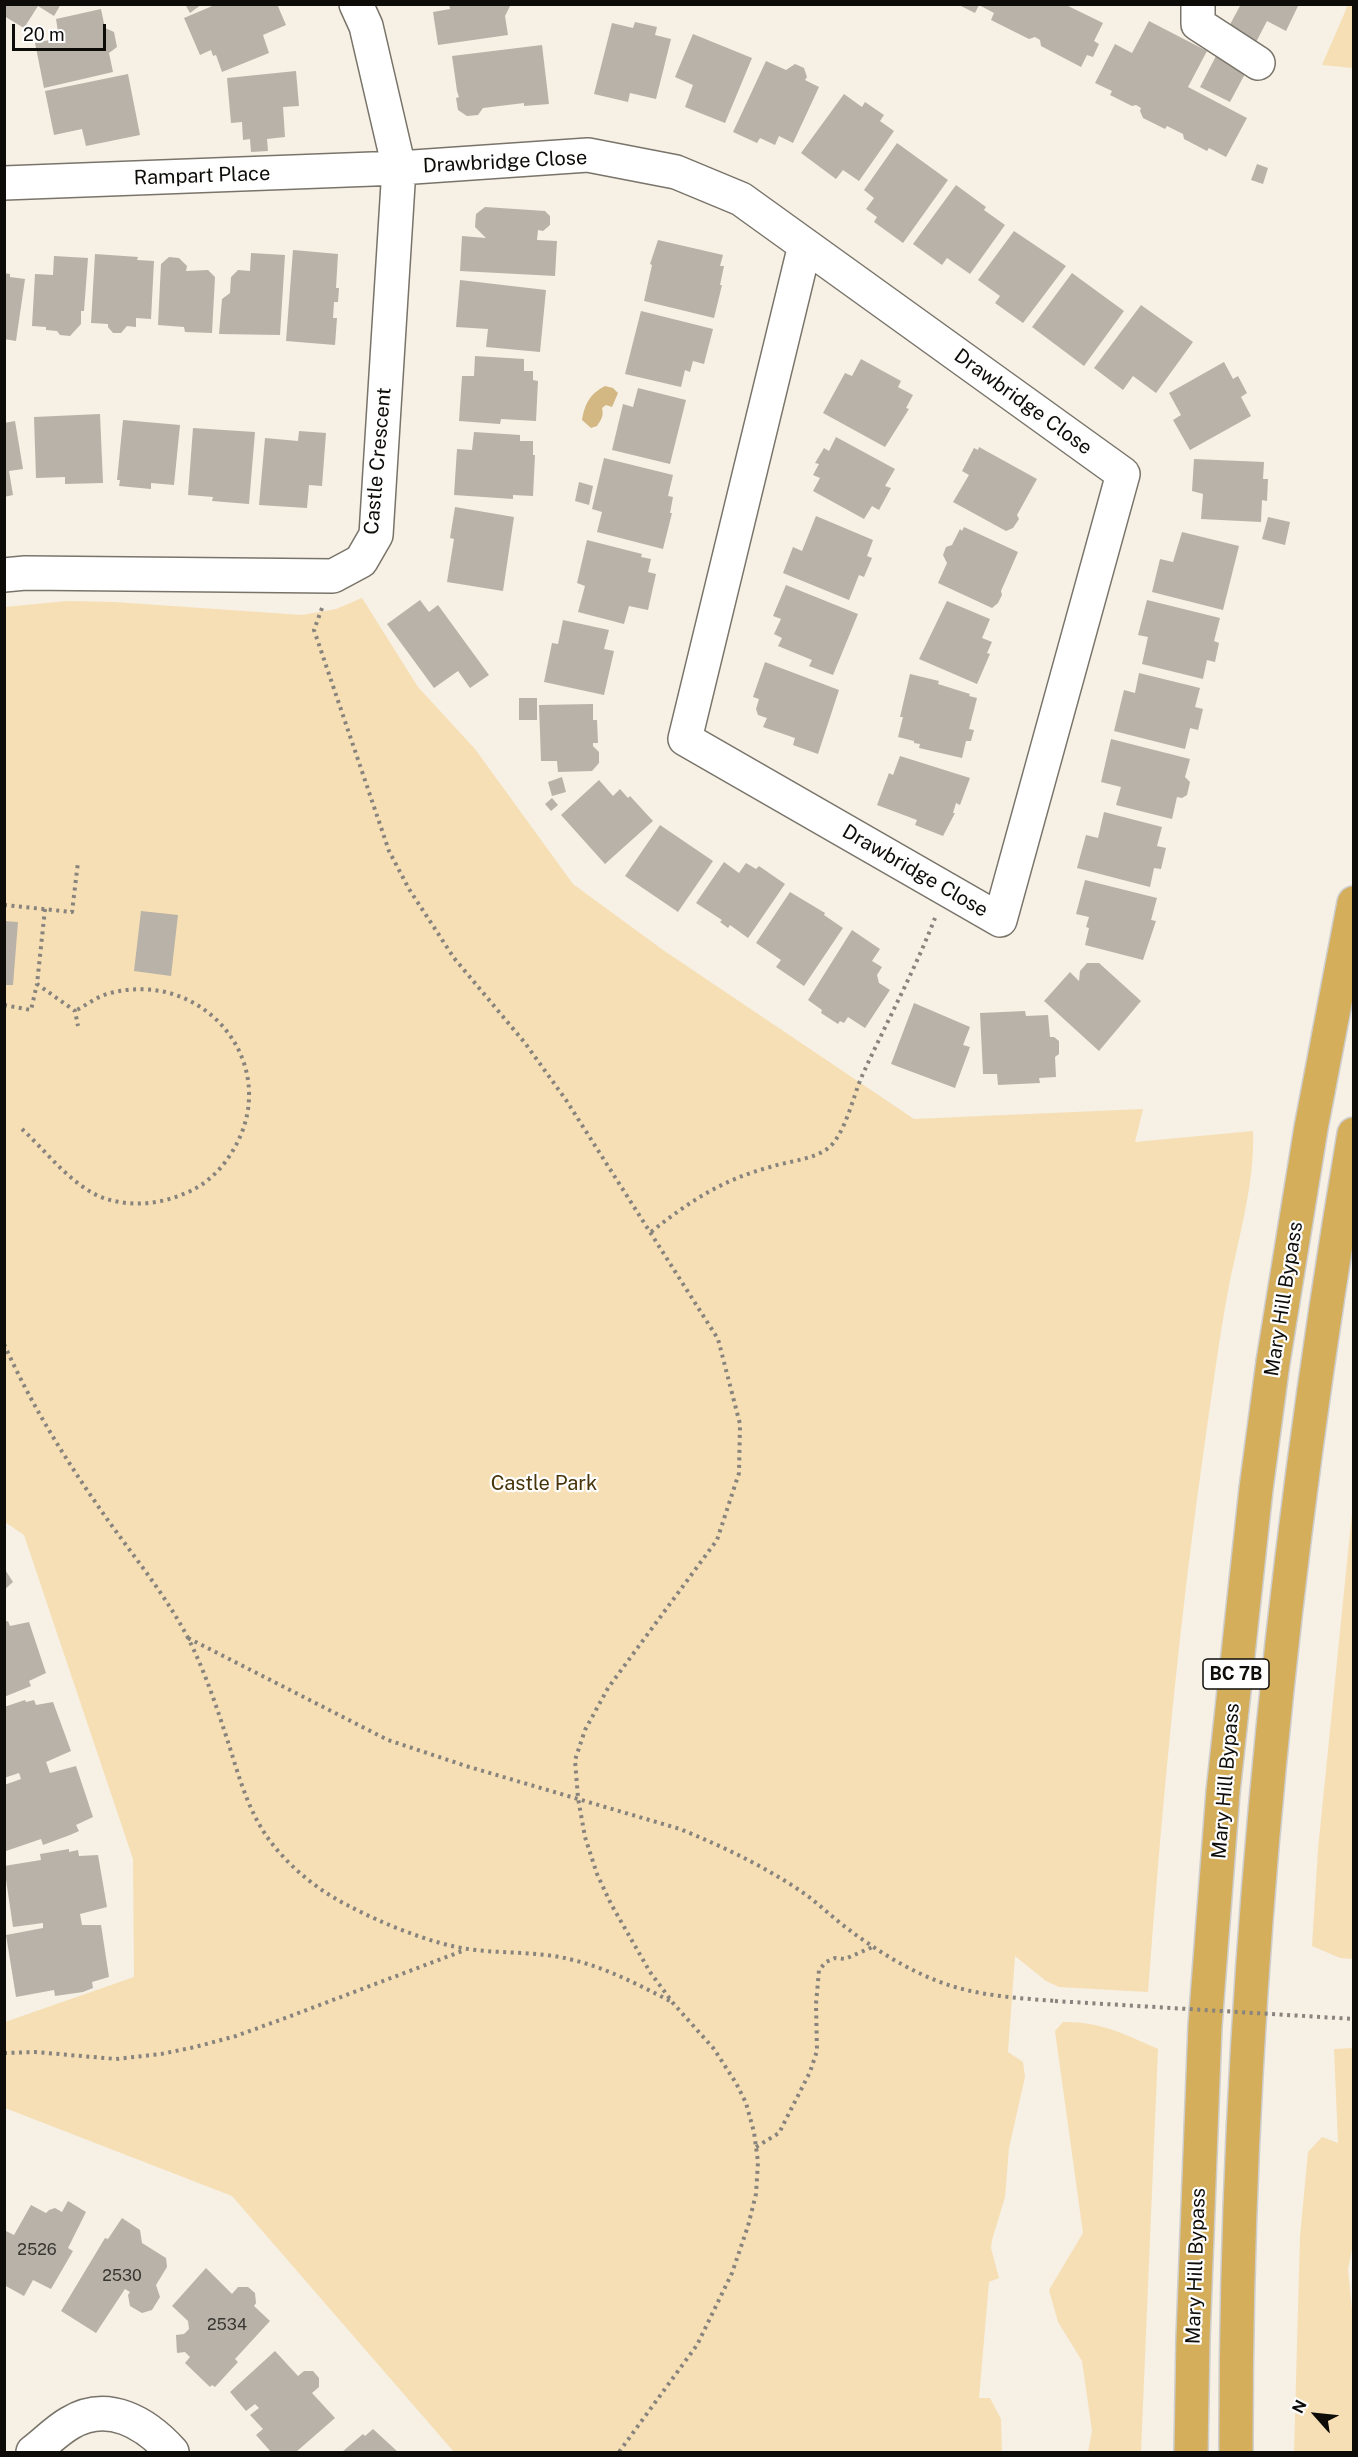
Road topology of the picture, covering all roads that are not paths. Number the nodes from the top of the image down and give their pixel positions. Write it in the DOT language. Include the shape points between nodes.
graph roads {
  1 [pos="356,4"];
  2 [pos="1196,5"];
  3 [pos="1258,63"];
  4 [pos="399,168"];
  5 [pos="4,183"];
  6 [pos="805,245"];
  7 [pos="4,575"];
  8 [pos="1353,903"];
  9 [pos="1353,1134"];
  10 [pos="33,2452"];
  11 [pos="172,2452"];
  12 [pos="1191,2452"];
  13 [pos="1236,2452"];
  1 -- 4 [label="street, Castle Crescent" via="366,26"];
  2 -- 3 [label="street" via="1198,24"];
  4 -- 5 [label="street, Rampart Place"];
  4 -- 6 [label="street, Drawbridge Close" via="588,156 676,172 741,199"];
  4 -- 7 [label="street, Castle Crescent" via="376,535 361,561 333,576"];
  6 -- 6 [label="street, Drawbridge Close" via="686,739 1000,920 1123,474"];
  8 -- 12 [label="highway, Mary Hill Bypass / BC 7B" via="1273,1362 1223,1792 1205,2026"];
  9 -- 13 [label="highway, Mary Hill Bypass / BC 7B" via="1300,1486 1266,1796 1244,2111"];
  10 -- 11 [label="street" via="69,2424 100,2413 128,2418 145,2427"];
}
